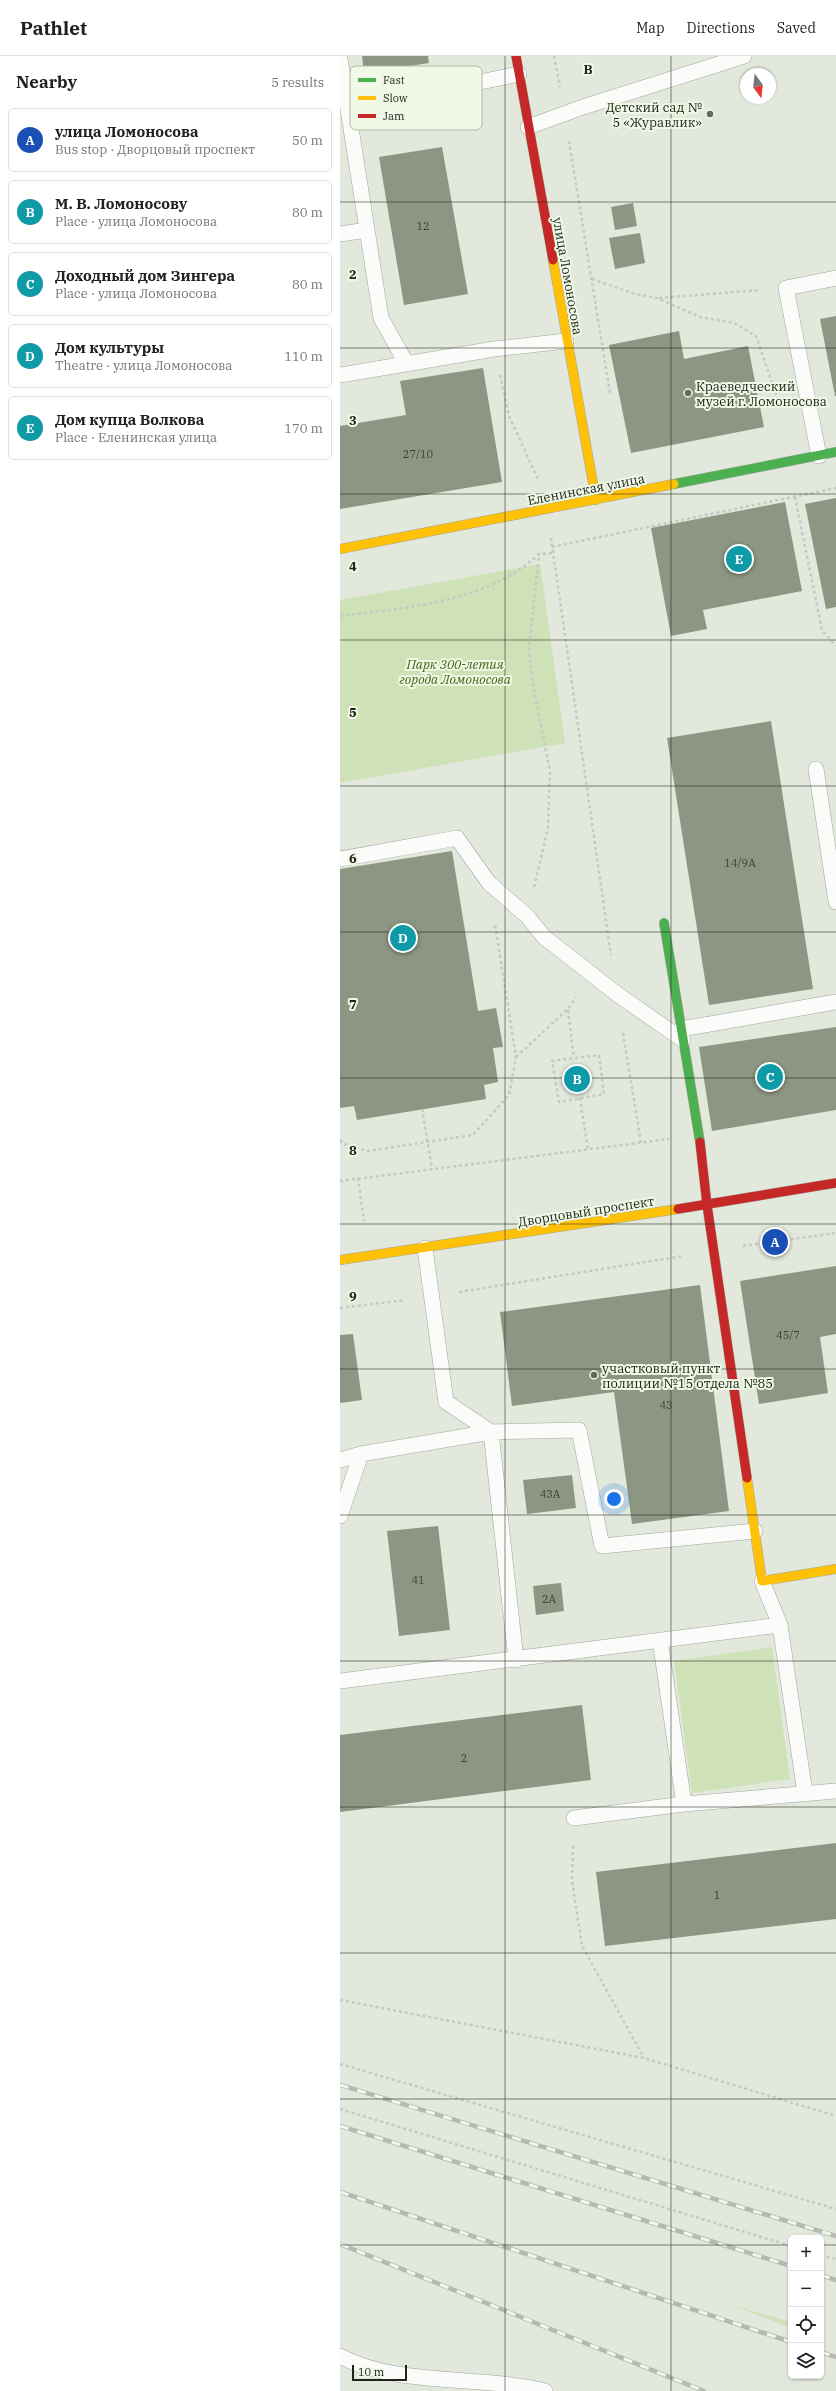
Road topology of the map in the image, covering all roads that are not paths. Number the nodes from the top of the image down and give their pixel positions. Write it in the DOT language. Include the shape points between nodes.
graph roads {
  1 [pos="516,56"];
  2 [pos="744,56"];
  3 [pos="340,59"];
  4 [pos="519,74"];
  5 [pos="482,82"];
  6 [pos="349,109"];
  7 [pos="350,116"];
  8 [pos="528,127"];
  9 [pos="352,130"];
  10 [pos="367,230"];
  11 [pos="340,234"];
  12 [pos="836,278"];
  13 [pos="566,341"];
  14 [pos="406,363"];
  15 [pos="340,375"];
  16 [pos="836,452"];
  17 [pos="819,456"];
  18 [pos="596,500"];
  19 [pos="340,549"];
  20 [pos="816,769"];
  21 [pos="340,859"];
  22 [pos="836,902"];
  23 [pos="664,923"];
  24 [pos="836,1002"];
  25 [pos="682,1034"];
  26 [pos="836,1183"];
  27 [pos="707,1205"];
  28 [pos="425,1248"];
  29 [pos="340,1260"];
  30 [pos="491,1432"];
  31 [pos="361,1454"];
  32 [pos="340,1460"];
  33 [pos="340,1516"];
  34 [pos="755,1532"];
  35 [pos="836,1569"];
  36 [pos="762,1581"];
  37 [pos="780,1625"];
  38 [pos="660,1640"];
  39 [pos="516,1660"];
  40 [pos="340,1681"];
  41 [pos="836,1791"];
  42 [pos="805,1793"];
  43 [pos="684,1804"];
  44 [pos="574,1818"];
  45 [pos="340,2356"];
  46 [pos="545,2391"];
  1 -- 4 [label="street, улица Ломоносова"];
  2 -- 8 [label="lane"];
  3 -- 6 [label="lane"];
  4 -- 5 [label="lane"];
  4 -- 8 [label="street, улица Ломоносова"];
  6 -- 7 [label="lane"];
  8 -- 13 [label="street, улица Ломоносова"];
  9 -- 10 [label="lane"];
  10 -- 11 [label="lane"];
  10 -- 14 [label="lane" via="381,318"];
  12 -- 17 [label="lane" via="786,288"];
  13 -- 14 [label="lane"];
  13 -- 18 [label="street, улица Ломоносова"];
  14 -- 15 [label="lane"];
  16 -- 17 [label="street, Еленинская улица"];
  17 -- 18 [label="street, Еленинская улица"];
  18 -- 19 [label="street, Еленинская улица"];
  20 -- 22 [label="lane"];
  21 -- 25 [label="lane" via="457,838 489,883 527,916 544,937 617,994"];
  23 -- 25 [label="street"];
  24 -- 25 [label="lane"];
  25 -- 27 [label="street" via="704,1166"];
  26 -- 27 [label="street, Дворцовый проспект"];
  27 -- 28 [label="street, Дворцовый проспект"];
  27 -- 34 [label="street"];
  28 -- 29 [label="street, Дворцовый проспект"];
  28 -- 30 [label="lane" via="446,1402"];
  30 -- 31 [label="lane"];
  30 -- 34 [label="lane" via="579,1430 602,1546"];
  30 -- 39 [label="lane"];
  31 -- 32 [label="lane"];
  31 -- 33 [label="lane"];
  34 -- 36 [label="street"];
  35 -- 36 [label="street"];
  36 -- 37 [label="lane"];
  37 -- 38 [label="lane"];
  37 -- 42 [label="lane"];
  38 -- 39 [label="lane"];
  38 -- 43 [label="lane"];
  39 -- 40 [label="lane"];
  41 -- 42 [label="lane"];
  42 -- 43 [label="lane"];
  43 -- 44 [label="lane"];
  45 -- 46 [label="lane" via="359,2366 431,2378 528,2387"];
}
